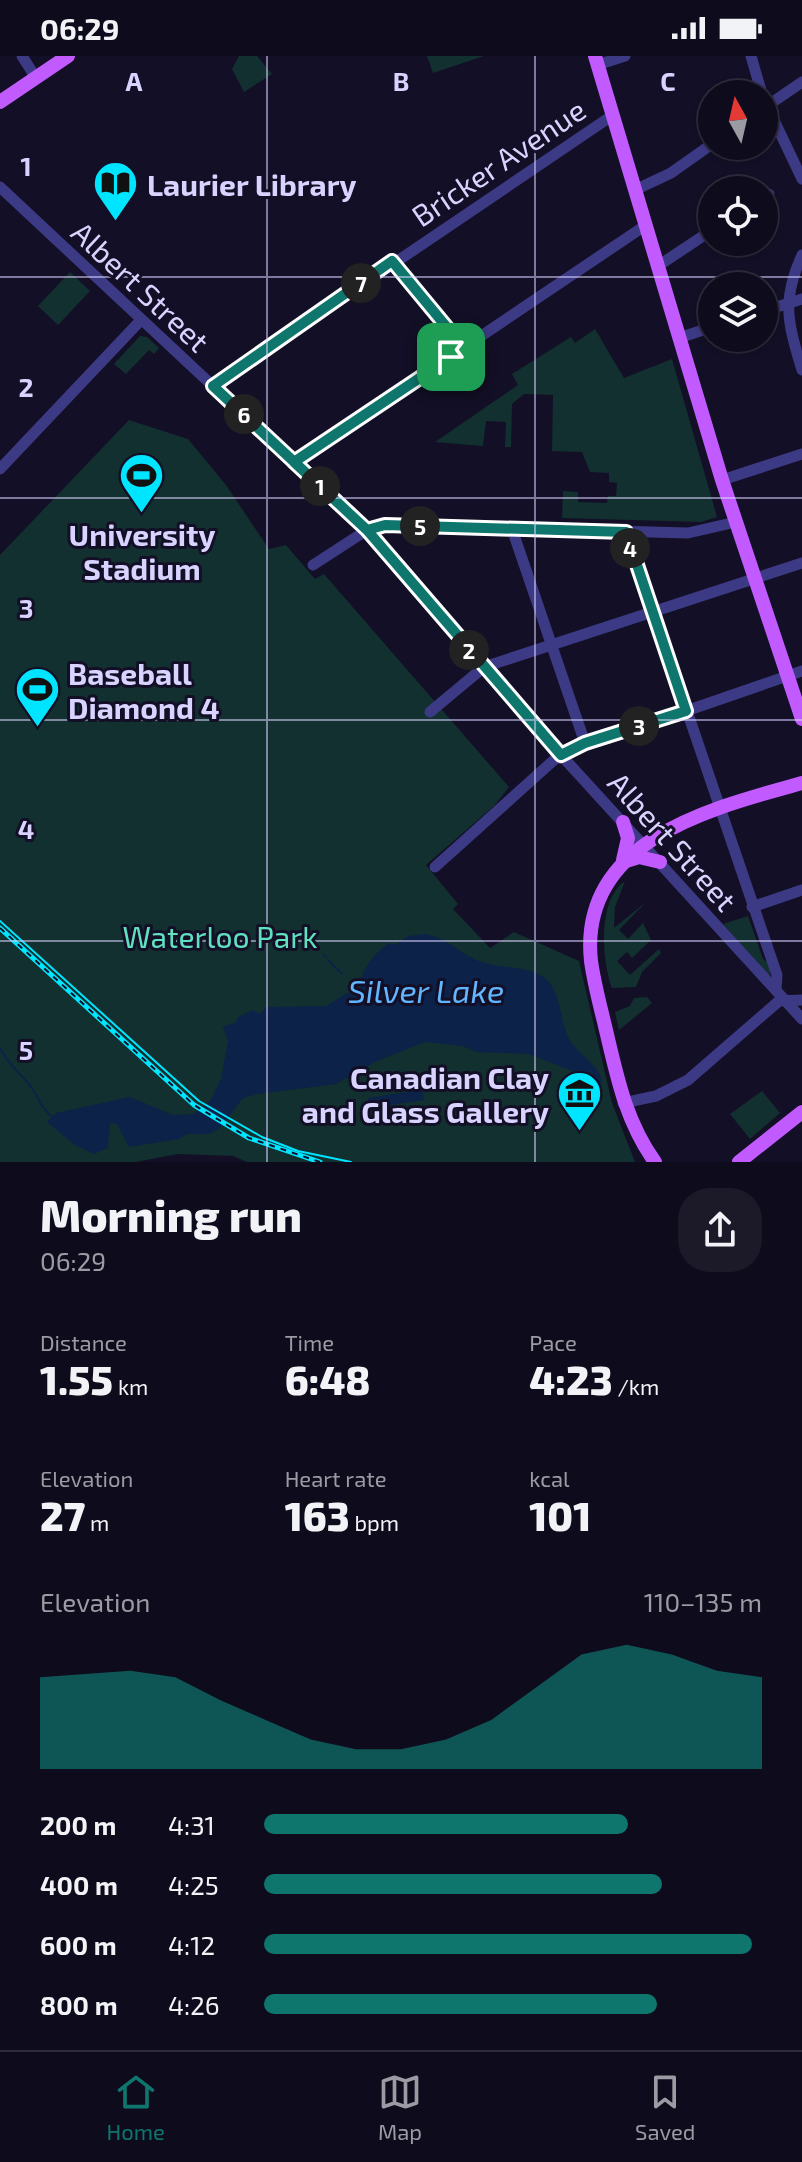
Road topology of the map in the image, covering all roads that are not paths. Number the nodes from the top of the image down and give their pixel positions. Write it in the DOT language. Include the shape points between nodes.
graph roads {
  1 [pos="22,56"];
  2 [pos="68,56"];
  3 [pos="625,56"];
  4 [pos="751,56"];
  5 [pos="596,60"];
  6 [pos="36,78"];
  7 [pos="758,80"];
  8 [pos="802,82"];
  9 [pos="778,95"];
  10 [pos="0,102"];
  11 [pos="613,115"];
  12 [pos="778,130"];
  13 [pos="698,154"];
  14 [pos="802,179"];
  15 [pos="0,187"];
  16 [pos="635,190"];
  17 [pos="646,225"];
  18 [pos="698,239"];
  19 [pos="802,255"];
  20 [pos="392,261"];
  21 [pos="658,266"];
  22 [pos="802,299"];
  23 [pos="787,303"];
  24 [pos="778,306"];
  25 [pos="141,320"];
  26 [pos="698,332"];
  27 [pos="679,338"];
  28 [pos="464,348"];
  29 [pos="802,370"];
  30 [pos="213,386"];
  31 [pos="802,454"];
  32 [pos="294,462"];
  33 [pos="0,469"];
  34 [pos="722,480"];
  35 [pos="736,522"];
  36 [pos="512,529"];
  37 [pos="367,530"];
  38 [pos="626,532"];
  39 [pos="802,563"];
  40 [pos="313,565"];
  41 [pos="755,579"];
  42 [pos="653,613"];
  43 [pos="550,647"];
  44 [pos="484,667"];
  45 [pos="795,673"];
  46 [pos="686,711"];
  47 [pos="430,712"];
  48 [pos="802,719"];
  49 [pos="585,743"];
  50 [pos="561,755"];
  51 [pos="802,783"];
  52 [pos="718,810"];
  53 [pos="623,822"];
  54 [pos="643,843"];
  55 [pos="660,862"];
  56 [pos="622,863"];
  57 [pos="435,867"];
  58 [pos="802,890"];
  59 [pos="752,907"];
  60 [pos="776,990"];
  61 [pos="802,1000"];
  62 [pos="787,1002"];
  63 [pos="802,1019"];
  64 [pos="624,1108"];
  65 [pos="802,1112"];
  66 [pos="645,1162"];
  67 [pos="655,1162"];
  68 [pos="739,1162"];
  1 -- 6 [label="street"];
  2 -- 6 [label="main road"];
  3 -- 5 [label="street"];
  4 -- 7 [label="street"];
  5 -- 11 [label="main road"];
  6 -- 10 [label="main road"];
  8 -- 9 [label="street"];
  11 -- 16 [label="main road"];
  11 -- 20 [label="street, Bricker Avenue"];
  12 -- 14 [label="street"];
  13 -- 16 [label="street"];
  15 -- 25 [label="street, Albert Street"];
  16 -- 17 [label="main road"];
  17 -- 21 [label="main road"];
  17 -- 28 [label="street"];
  18 -- 21 [label="street"];
  19 -- 23 [label="street"];
  20 -- 28 [label="street"];
  20 -- 30 [label="street, Bricker Avenue"];
  21 -- 27 [label="main road"];
  22 -- 23 [label="street"];
  23 -- 24 [label="street"];
  23 -- 29 [label="street"];
  25 -- 30 [label="street, Albert Street"];
  25 -- 33 [label="street"];
  26 -- 27 [label="street"];
  27 -- 34 [label="main road"];
  28 -- 32 [label="street"];
  30 -- 32 [label="street, Albert Street"];
  31 -- 34 [label="street"];
  32 -- 37 [label="street, Albert Street"];
  34 -- 35 [label="main road"];
  35 -- 38 [label="street" via="688,533"];
  35 -- 41 [label="main road"];
  36 -- 37 [label="street" via="385,525"];
  36 -- 38 [label="street"];
  36 -- 43 [label="street"];
  37 -- 40 [label="street"];
  37 -- 44 [label="street, Albert Street"];
  38 -- 42 [label="street"];
  39 -- 41 [label="street"];
  41 -- 42 [label="street"];
  41 -- 45 [label="main road"];
  42 -- 43 [label="street"];
  42 -- 46 [label="street"];
  43 -- 44 [label="street"];
  43 -- 49 [label="street"];
  44 -- 47 [label="street"];
  44 -- 50 [label="street, Albert Street"];
  45 -- 46 [label="street"];
  45 -- 48 [label="main road"];
  46 -- 49 [label="street"];
  46 -- 52 [label="street"];
  49 -- 50 [label="street"];
  50 -- 53 [label="street, Albert Street"];
  50 -- 57 [label="street"];
  51 -- 52 [label="main road"];
  52 -- 54 [label="main road"];
  52 -- 59 [label="street"];
  53 -- 54 [label="street, Albert Street"];
  53 -- 56 [label="main road" via="628,843"];
  54 -- 55 [label="street, Albert Street"];
  54 -- 56 [label="main road"];
  55 -- 56 [label="main road" via="639,857"];
  55 -- 60 [label="street, Albert Street"];
  56 -- 64 [label="main road" via="599,904 591,960"];
  58 -- 59 [label="street"];
  59 -- 60 [label="street" via="777,975"];
  60 -- 62 [label="street, Albert Street"];
  61 -- 62 [label="street"];
  62 -- 63 [label="street, Albert Street"];
  62 -- 64 [label="street" via="776,1003 688,1080"];
  64 -- 66 [label="main road" via="629,1138"];
  64 -- 67 [label="main road"];
  65 -- 68 [label="main road"];
}
